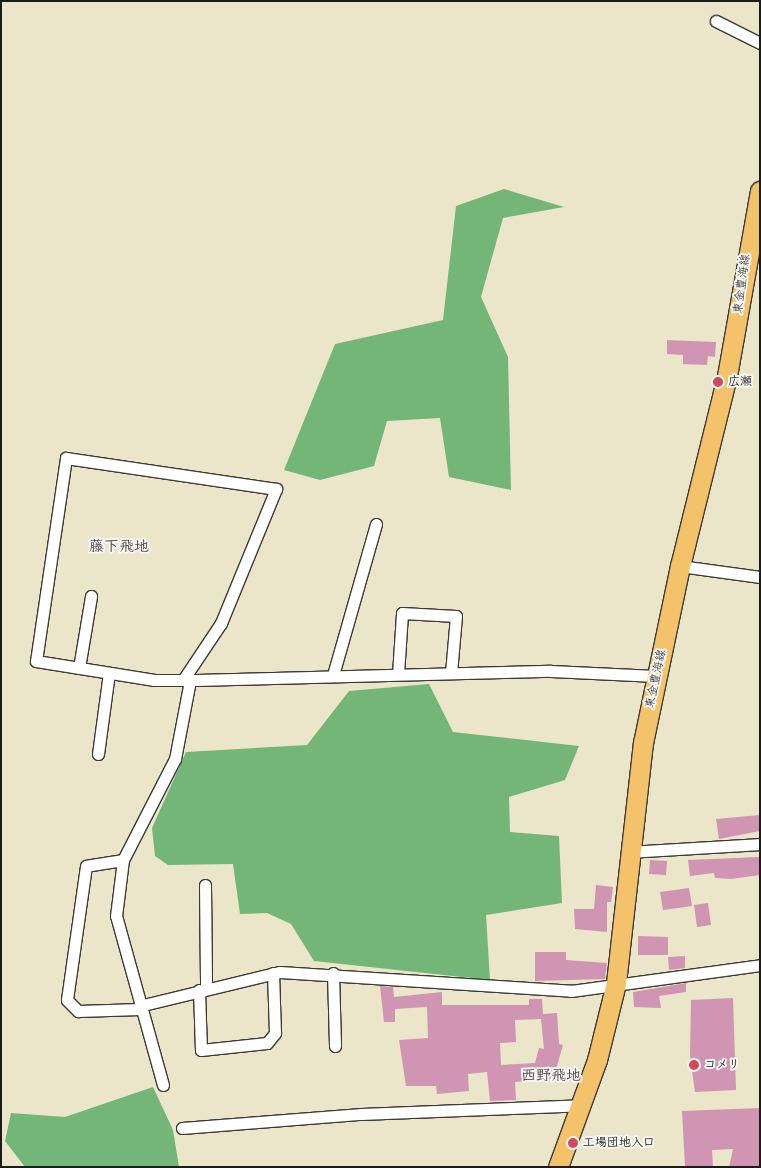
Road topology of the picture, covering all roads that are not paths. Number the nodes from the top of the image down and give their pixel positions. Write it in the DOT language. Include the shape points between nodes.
graph roads {
  1 [pos="716,21"];
  2 [pos="760,43"];
  3 [pos="760,191"];
  4 [pos="376,524"];
  5 [pos="680,566"];
  6 [pos="760,577"];
  7 [pos="91,596"];
  8 [pos="79,668"];
  9 [pos="109,673"];
  10 [pos="451,673"];
  11 [pos="398,674"];
  12 [pos="333,675"];
  13 [pos="656,676"];
  14 [pos="187,680"];
  15 [pos="98,754"];
  16 [pos="760,844"];
  17 [pos="629,852"];
  18 [pos="123,860"];
  19 [pos="205,885"];
  20 [pos="760,965"];
  21 [pos="273,973"];
  22 [pos="333,973"];
  23 [pos="616,983"];
  24 [pos="202,989"];
  25 [pos="139,1007"];
  26 [pos="335,1046"];
  27 [pos="163,1085"];
  28 [pos="581,1105"];
  29 [pos="182,1128"];
  30 [pos="558,1167"];
  1 -- 2 [label="street"];
  3 -- 5 [label="main road, 東金豊海線" via="727,376"];
  4 -- 12 [label="street"];
  5 -- 6 [label="street"];
  5 -- 13 [label="main road, 東金豊海線"];
  7 -- 8 [label="street"];
  8 -- 9 [label="street"];
  8 -- 14 [label="street" via="36,661 66,458 276,489 221,623"];
  9 -- 14 [label="street"];
  9 -- 15 [label="street"];
  10 -- 11 [label="street"];
  10 -- 11 [label="street" via="456,616 402,613"];
  10 -- 13 [label="street"];
  11 -- 12 [label="street"];
  12 -- 14 [label="street"];
  13 -- 17 [label="main road, 東金豊海線"];
  14 -- 18 [label="street" via="175,759"];
  16 -- 17 [label="street"];
  17 -- 23 [label="main road, 東金豊海線"];
  18 -- 25 [label="street" via="117,926"];
  18 -- 25 [label="street" via="86,866 66,1000 78,1011"];
  19 -- 24 [label="street"];
  20 -- 23 [label="street" via="688,978"];
  21 -- 22 [label="street"];
  21 -- 24 [label="street"];
  21 -- 24 [label="street" via="275,1033 267,1043 201,1050"];
  22 -- 23 [label="street" via="517,990 571,990"];
  22 -- 26 [label="street"];
  23 -- 28 [label="main road, 東金豊海線"];
  24 -- 25 [label="street"];
  25 -- 27 [label="street"];
  28 -- 29 [label="street" via="362,1114"];
  28 -- 30 [label="main road, 東金豊海線"];
}
